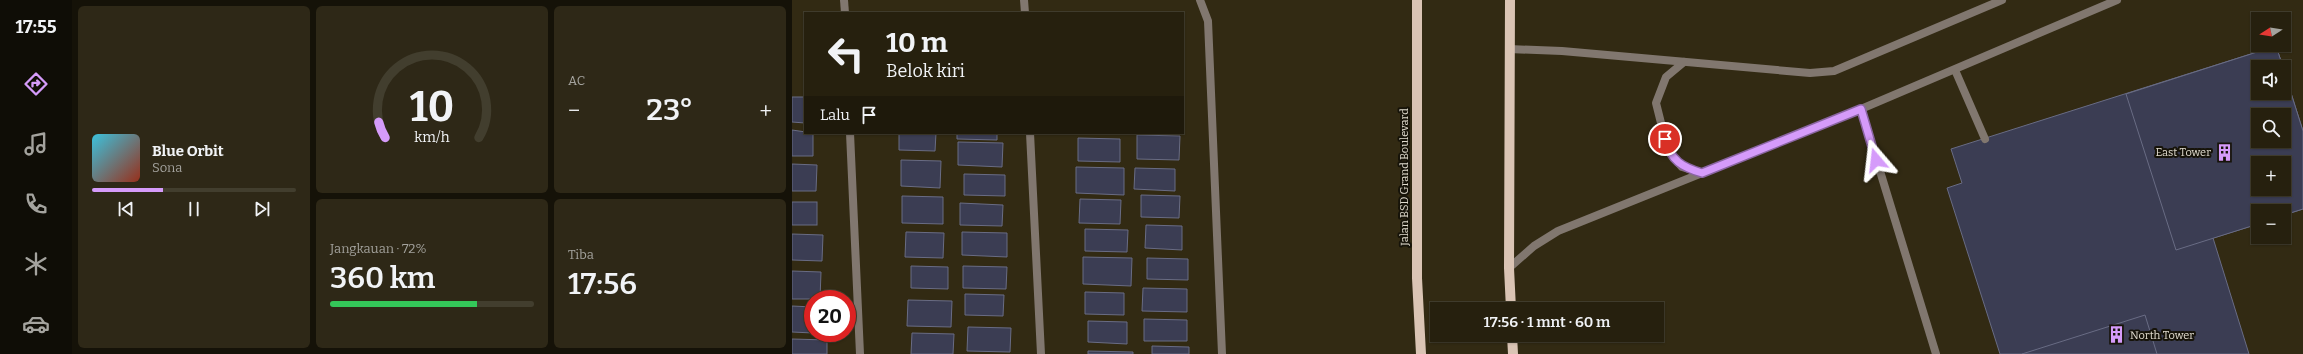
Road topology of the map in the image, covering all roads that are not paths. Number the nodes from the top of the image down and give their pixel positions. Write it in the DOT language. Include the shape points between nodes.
graph roads {
  1 [pos="844,0"];
  2 [pos="1024,0"];
  3 [pos="1200,0"];
  4 [pos="1417,0"];
  5 [pos="1510,0"];
  6 [pos="2002,0"];
  7 [pos="2117,0"];
  8 [pos="845,12"];
  9 [pos="1025,12"];
  10 [pos="1509,49"];
  11 [pos="1684,62"];
  12 [pos="1955,70"];
  13 [pos="1861,109"];
  14 [pos="850,134"];
  15 [pos="1030,134"];
  16 [pos="1985,139"];
  17 [pos="1702,173"];
  18 [pos="1509,268"];
  19 [pos="1511,302"];
  20 [pos="1512,342"];
  21 [pos="860,354"];
  22 [pos="1041,354"];
  23 [pos="1222,354"];
  24 [pos="1421,354"];
  25 [pos="1513,354"];
  26 [pos="1936,354"];
  1 -- 8 [label="street"];
  2 -- 9 [label="street"];
  3 -- 23 [label="street" via="1208,21"];
  4 -- 24 [label="main road, Jalan BSD Grand Boulevard" via="1417,278"];
  5 -- 10 [label="main road"];
  6 -- 11 [label="street" via="1834,71 1810,74"];
  7 -- 12 [label="street"];
  10 -- 11 [label="street"];
  10 -- 18 [label="main road"];
  11 -- 17 [label="street" via="1666,77 1656,103 1668,151 1682,167"];
  12 -- 13 [label="street"];
  12 -- 16 [label="street"];
  13 -- 17 [label="street"];
  13 -- 26 [label="street"];
  14 -- 21 [label="street"];
  15 -- 22 [label="street"];
  17 -- 18 [label="street" via="1558,231 1534,246"];
  18 -- 19 [label="main road"];
  20 -- 25 [label="main road"];
}
